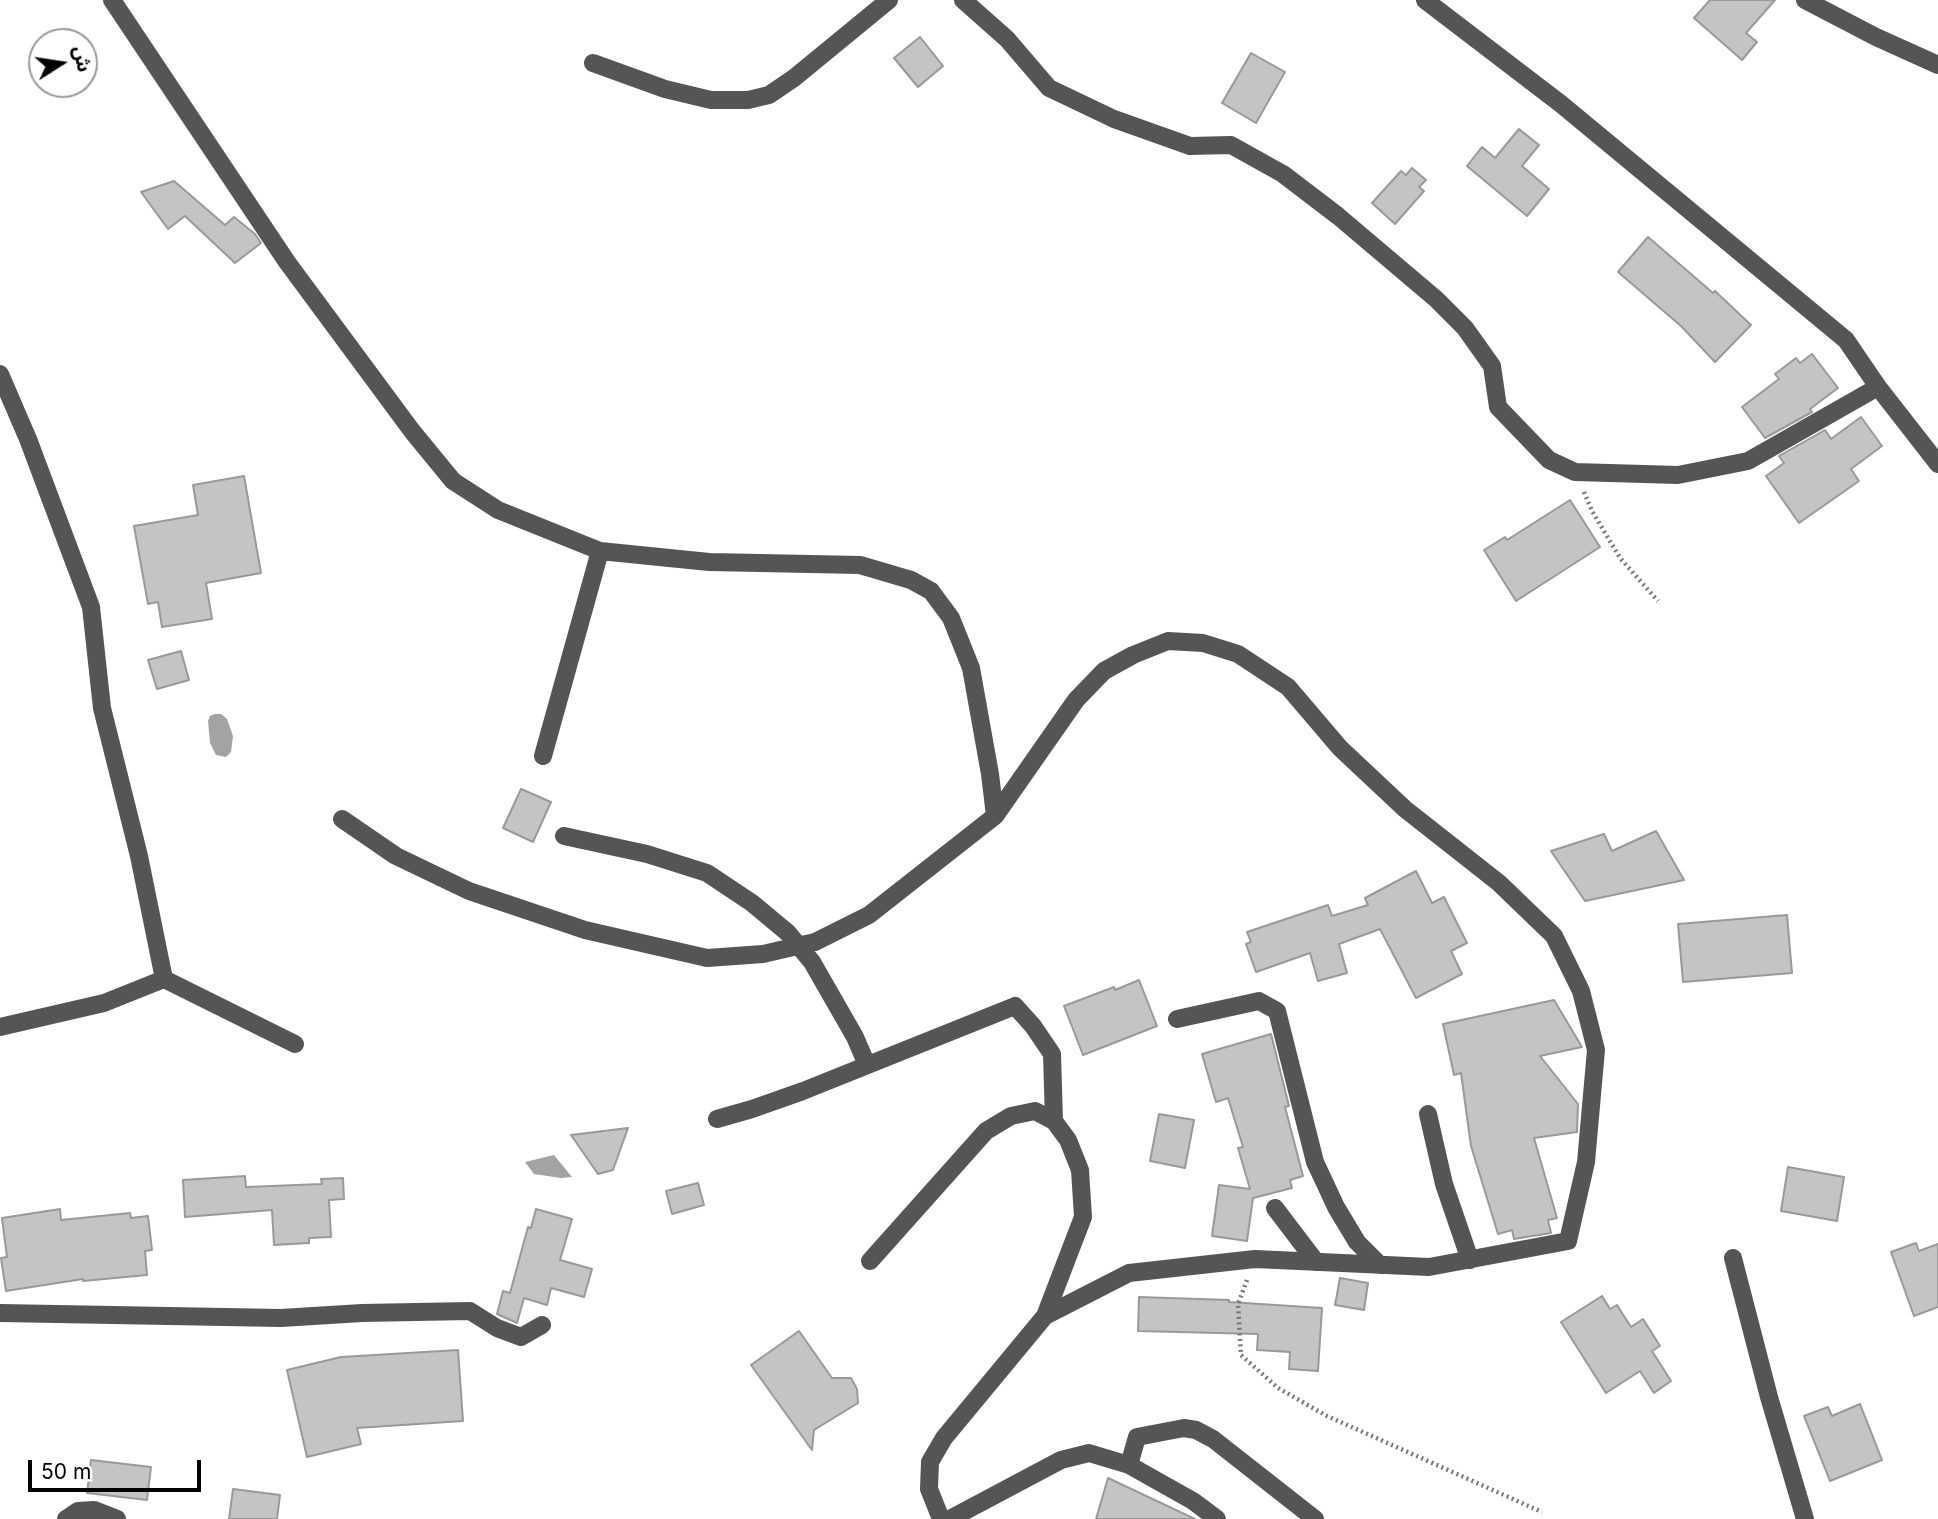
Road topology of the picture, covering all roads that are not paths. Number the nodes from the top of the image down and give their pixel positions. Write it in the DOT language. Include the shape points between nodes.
graph roads {
  1 [pos="112,0"];
  2 [pos="889,0"];
  3 [pos="963,0"];
  4 [pos="1424,0"];
  5 [pos="1805,0"];
  6 [pos="593,63"];
  7 [pos="1938,65"];
  8 [pos="0,374"];
  9 [pos="1878,387"];
  10 [pos="1938,464"];
  11 [pos="600,551"];
  12 [pos="543,756"];
  13 [pos="995,816"];
  14 [pos="342,819"];
  15 [pos="564,836"];
  16 [pos="799,946"];
  17 [pos="164,979"];
  18 [pos="1177,1019"];
  19 [pos="0,1027"];
  20 [pos="295,1044"];
  21 [pos="867,1066"];
  22 [pos="1427,1114"];
  23 [pos="717,1119"];
  24 [pos="1054,1121"];
  25 [pos="1275,1208"];
  26 [pos="1733,1258"];
  27 [pos="1470,1260"];
  28 [pos="870,1261"];
  29 [pos="1316,1262"];
  30 [pos="1380,1265"];
  31 [pos="0,1313"];
  32 [pos="1045,1316"];
  33 [pos="542,1325"];
  34 [pos="1129,1465"];
  35 [pos="66,1519"];
  36 [pos="117,1519"];
  37 [pos="941,1519"];
  38 [pos="950,1519"];
  39 [pos="1217,1519"];
  40 [pos="1315,1519"];
  41 [pos="1805,1519"];
  1 -- 11 [label="street" via="287,262 453,481 498,510"];
  2 -- 6 [label="street" via="794,78 769,95 748,100 711,100"];
  3 -- 9 [label="street" via="1007,39 1049,88 1114,119 1191,146 1231,145 1316,199 1465,328 1492,366 1498,407 1549,460 1575,472 1678,475 1748,461"];
  4 -- 9 [label="street" via="1561,104 1846,340"];
  5 -- 7 [label="street"];
  8 -- 17 [label="street" via="91,607 102,708"];
  9 -- 10 [label="street"];
  11 -- 12 [label="street"];
  11 -- 13 [label="street" via="709,562 860,565 911,580 931,592 951,618 971,668"];
  13 -- 16 [label="street" via="869,915"];
  13 -- 27 [label="street" via="1076,700 1104,671 1168,641 1203,643 1238,653 1287,687 1340,748 1405,810 1499,883 1554,936 1581,990 1596,1050 1591,1119 1568,1241"];
  14 -- 16 [label="street" via="396,856 469,891 585,930 707,958"];
  15 -- 16 [label="street" via="707,873 752,902"];
  16 -- 21 [label="street" via="855,1037"];
  17 -- 19 [label="street" via="104,1003"];
  17 -- 20 [label="street"];
  18 -- 30 [label="street" via="1259,1001 1277,1011 1315,1162 1357,1242"];
  21 -- 23 [label="street"];
  21 -- 24 [label="street" via="1015,1006 1052,1054"];
  22 -- 27 [label="street"];
  24 -- 28 [label="street" via="1035,1111 1012,1116 986,1131"];
  24 -- 32 [label="street" via="1068,1140 1080,1171 1083,1217"];
  25 -- 29 [label="street"];
  26 -- 41 [label="street"];
  27 -- 30 [label="street" via="1429,1267"];
  29 -- 30 [label="street"];
  29 -- 32 [label="street" via="1255,1259 1129,1273"];
  31 -- 33 [label="street" via="281,1318 470,1311 521,1337"];
  32 -- 37 [label="street" via="944,1438 930,1462 929,1489"];
  34 -- 38 [label="street" via="1089,1453 1061,1460"];
  34 -- 39 [label="street"];
  34 -- 40 [label="street" via="1137,1437 1184,1427 1196,1430"];
  35 -- 36 [label="street" via="78,1510 94,1510"];
}
